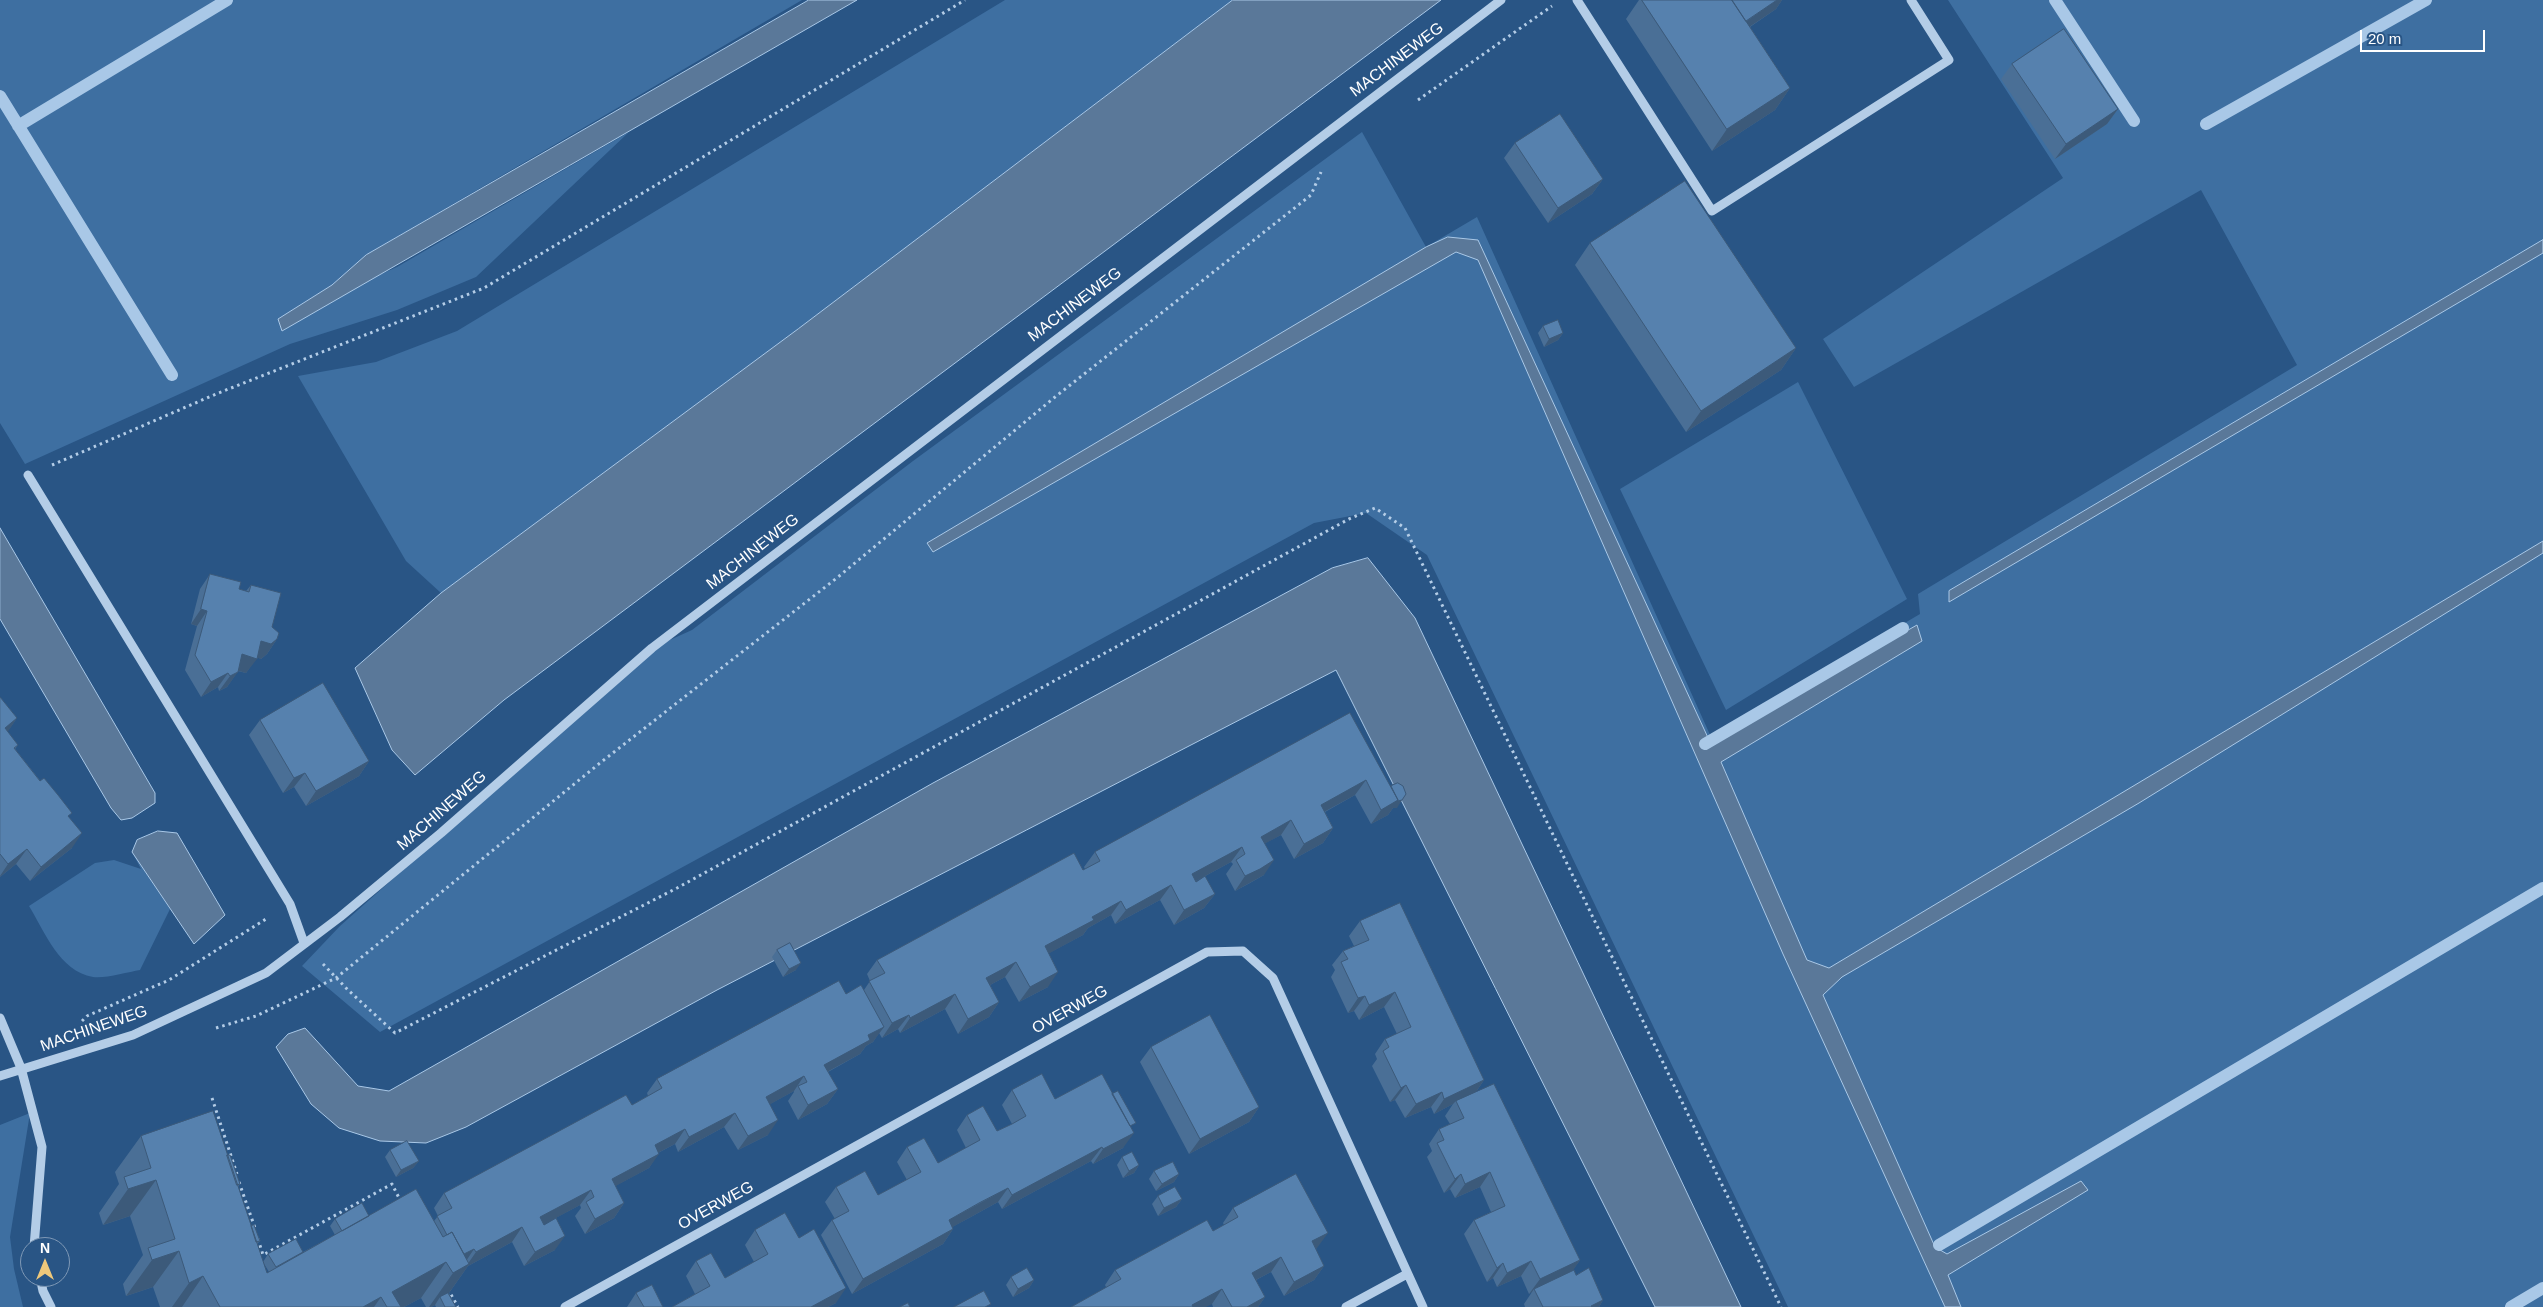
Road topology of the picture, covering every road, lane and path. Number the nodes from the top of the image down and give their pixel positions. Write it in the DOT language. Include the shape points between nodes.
graph roads {
  1 [pos="965,0"];
  2 [pos="1501,0"];
  3 [pos="1560,0"];
  4 [pos="1577,0"];
  5 [pos="1911,0"];
  6 [pos="1413,103"];
  7 [pos="1323,167"];
  8 [pos="28,475"];
  9 [pos="290,904"];
  10 [pos="304,943"];
  11 [pos="336,978"];
  12 [pos="0,1018"];
  13 [pos="81,1023"];
  14 [pos="21,1068"];
  15 [pos="0,1076"];
  16 [pos="212,1098"];
  17 [pos="406,1210"];
  18 [pos="35,1237"];
  19 [pos="1407,1274"];
  20 [pos="444,1281"];
  21 [pos="42,1287"];
  22 [pos="51,1307"];
  23 [pos="458,1307"];
  24 [pos="565,1307"];
  25 [pos="1346,1307"];
  26 [pos="1423,1307"];
  27 [pos="1781,1307"];
  1 -- 8 [label="path" via="484,288 216,394"];
  2 -- 10 [label="street, MACHINEWEG" via="652,648 441,833"];
  3 -- 6 [label="path"];
  4 -- 5 [label="street" via="1712,211 1950,60"];
  7 -- 11 [label="path" via="1311,195 1055,397 838,578 600,763"];
  8 -- 9 [label="street"];
  9 -- 10 [label="street"];
  9 -- 13 [label="path" via="170,980 87,1016"];
  10 -- 11 [label="path"];
  10 -- 14 [label="street, MACHINEWEG" via="266,973 133,1035"];
  11 -- 27 [label="path" via="395,1033 677,888 1331,529 1375,508 1405,528"];
  12 -- 14 [label="street"];
  14 -- 15 [label="street, MACHINEWEG"];
  14 -- 18 [label="street" via="42,1147"];
  16 -- 17 [label="path" via="263,1255 392,1184"];
  19 -- 24 [label="street, OVERWEG" via="1273,978 1243,951 1206,952"];
  19 -- 25 [label="street"];
  19 -- 26 [label="street, OVERWEG"];
  20 -- 23 [label="path"];
  21 -- 22 [label="street"];
}
